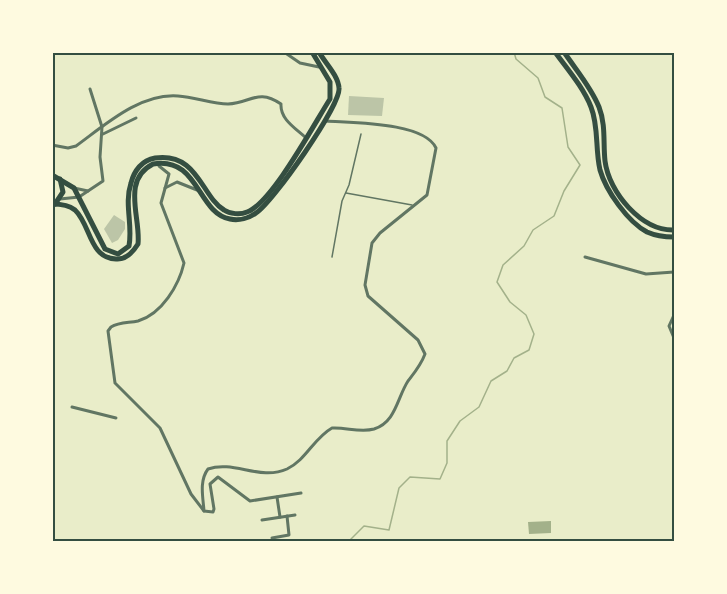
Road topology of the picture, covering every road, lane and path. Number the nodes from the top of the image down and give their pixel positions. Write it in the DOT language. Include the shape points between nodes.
graph roads {
  1 [pos="284,52"];
  2 [pos="312,52"];
  3 [pos="319,52"];
  4 [pos="555,52"];
  5 [pos="564,52"];
  6 [pos="319,67"];
  7 [pos="90,89"];
  8 [pos="136,118"];
  9 [pos="324,121"];
  10 [pos="102,127"];
  11 [pos="103,134"];
  12 [pos="361,134"];
  13 [pos="306,137"];
  14 [pos="52,145"];
  15 [pos="153,164"];
  16 [pos="52,175"];
  17 [pos="60,178"];
  18 [pos="74,188"];
  19 [pos="164,189"];
  20 [pos="90,192"];
  21 [pos="202,192"];
  22 [pos="345,193"];
  23 [pos="79,197"];
  24 [pos="60,199"];
  25 [pos="54,204"];
  26 [pos="415,206"];
  27 [pos="675,230"];
  28 [pos="675,237"];
  29 [pos="332,257"];
  30 [pos="585,257"];
  31 [pos="675,272"];
  32 [pos="675,315"];
  33 [pos="675,338"];
  34 [pos="72,407"];
  35 [pos="116,418"];
  36 [pos="149,418"];
  37 [pos="150,427"];
  38 [pos="301,493"];
  39 [pos="277,497"];
  40 [pos="204,511"];
  41 [pos="296,515"];
  42 [pos="287,516"];
  43 [pos="280,517"];
  44 [pos="262,520"];
  45 [pos="272,538"];
  1 -- 6 [label="street" via="300,63"];
  2 -- 6 [label="main road"];
  3 -- 9 [label="main road" via="339,87 337,101"];
  4 -- 28 [label="main road" via="586,95 596,124 598,161 605,183 638,225 655,235"];
  5 -- 27 [label="main road" via="598,105 604,122 605,162 611,182 648,226"];
  6 -- 13 [label="main road" via="330,82 332,93"];
  7 -- 10 [label="street"];
  8 -- 11 [label="street"];
  9 -- 21 [label="main road" via="274,195 257,213 239,220 228,219 213,209"];
  9 -- 26 [label="street" via="388,125 427,136 436,148 427,195"];
  10 -- 11 [label="street"];
  10 -- 13 [label="street" via="155,98 175,95 233,104 262,95 281,104 290,124"];
  10 -- 14 [label="street" via="76,146"];
  11 -- 20 [label="street" via="103,181"];
  12 -- 22 [label="lane"];
  13 -- 23 [label="main road" via="270,194 254,208 239,214 219,205 189,168 172,159 149,159 136,170 130,184 129,246 118,254 105,249"];
  15 -- 19 [label="street" via="169,174"];
  15 -- 21 [label="main road" via="176,166"];
  15 -- 25 [label="main road" via="142,171 135,187 138,244 121,259 99,252 76,211"];
  16 -- 17 [label="main road"];
  17 -- 18 [label="main road"];
  17 -- 24 [label="main road"];
  18 -- 20 [label="street"];
  18 -- 23 [label="main road"];
  19 -- 21 [label="street" via="183,183"];
  19 -- 36 [label="street" via="161,203 182,254 182,272 153,312 136,321 116,324 108,331 115,383"];
  20 -- 23 [label="street"];
  22 -- 26 [label="lane"];
  22 -- 29 [label="lane"];
  23 -- 24 [label="street"];
  24 -- 25 [label="main road"];
  26 -- 40 [label="street" via="372,243 366,290 418,340 425,354 397,409 375,429 332,428 286,469 268,473 229,466 208,469 202,487"];
  30 -- 31 [label="street" via="646,274"];
  32 -- 33 [label="street" via="669,326"];
  34 -- 35 [label="street"];
  36 -- 37 [label="street"];
  36 -- 40 [label="street" via="166,437 191,494"];
  38 -- 39 [label="street"];
  39 -- 40 [label="street" via="250,501 218,477 210,484 213,513"];
  39 -- 43 [label="street"];
  41 -- 42 [label="street"];
  42 -- 43 [label="street"];
  42 -- 45 [label="street" via="290,535"];
  43 -- 44 [label="street"];
}
